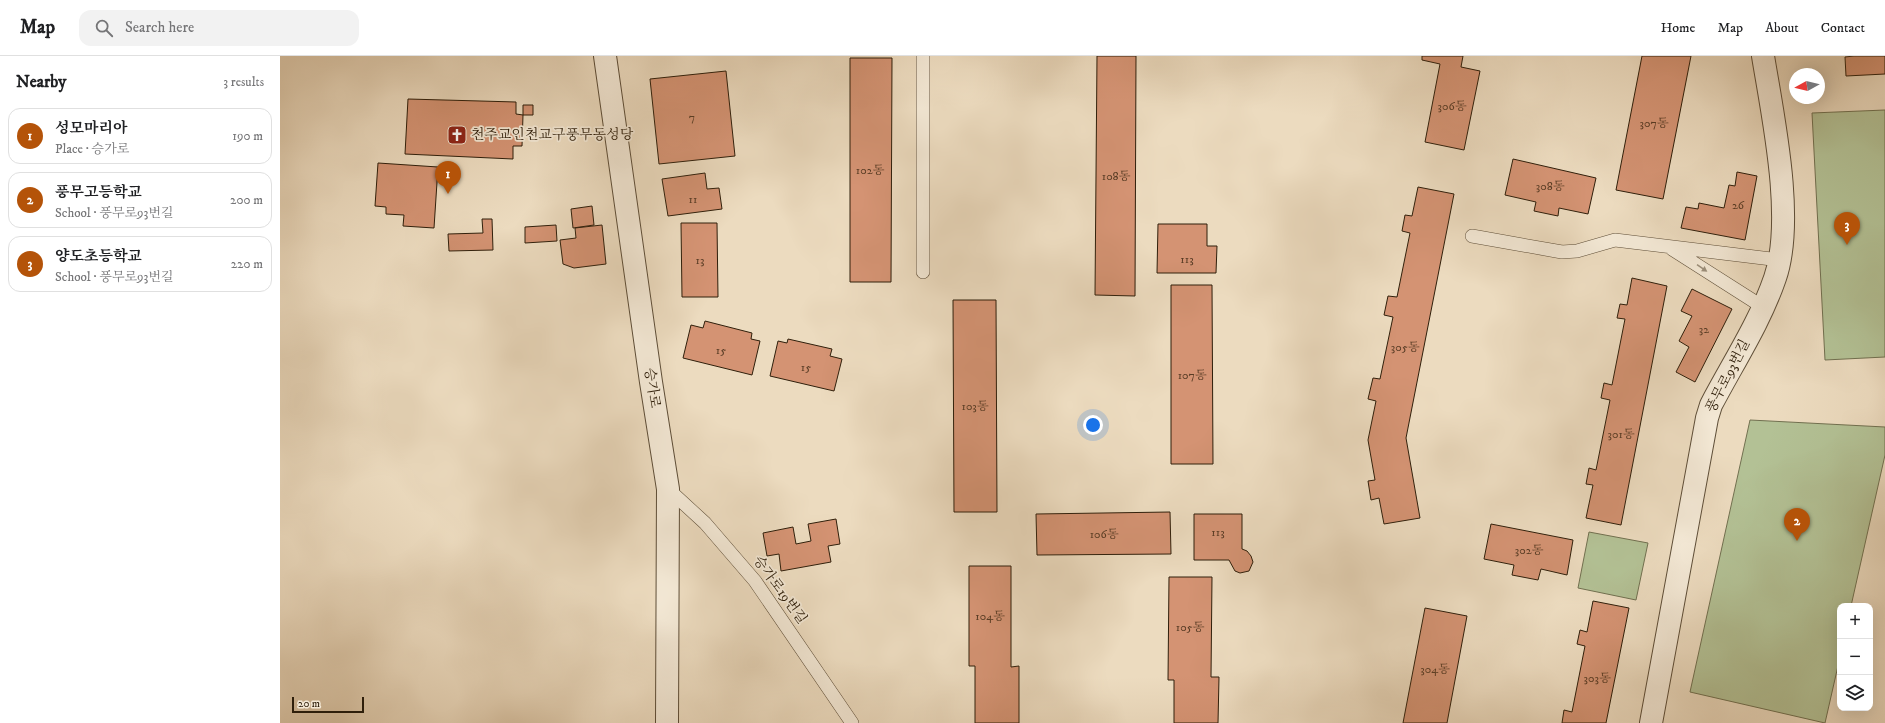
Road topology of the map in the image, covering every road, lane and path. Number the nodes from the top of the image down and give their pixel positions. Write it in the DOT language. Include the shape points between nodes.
graph roads {
  1 [pos="605,56"];
  2 [pos="923,56"];
  3 [pos="1763,56"];
  4 [pos="1472,236"];
  5 [pos="1669,247"];
  6 [pos="1780,260"];
  7 [pos="923,272"];
  8 [pos="1763,307"];
  9 [pos="668,489"];
  10 [pos="666,723"];
  11 [pos="852,723"];
  12 [pos="1651,723"];
  1 -- 9 [label="street, 승가로"];
  2 -- 7 [label="lane"];
  3 -- 6 [label="street, 풍무로93번길" via="1779,159 1783,226"];
  4 -- 5 [label="lane" via="1562,252 1577,251 1615,240"];
  5 -- 6 [label="lane"];
  5 -- 8 [label="lane, one-way"];
  6 -- 8 [label="street, 풍무로93번길" via="1776,277"];
  8 -- 12 [label="street, 풍무로93번길" via="1707,418"];
  9 -- 10 [label="street, 승가로"];
  9 -- 11 [label="lane, 승가로19번길" via="705,523 755,581"];
}
